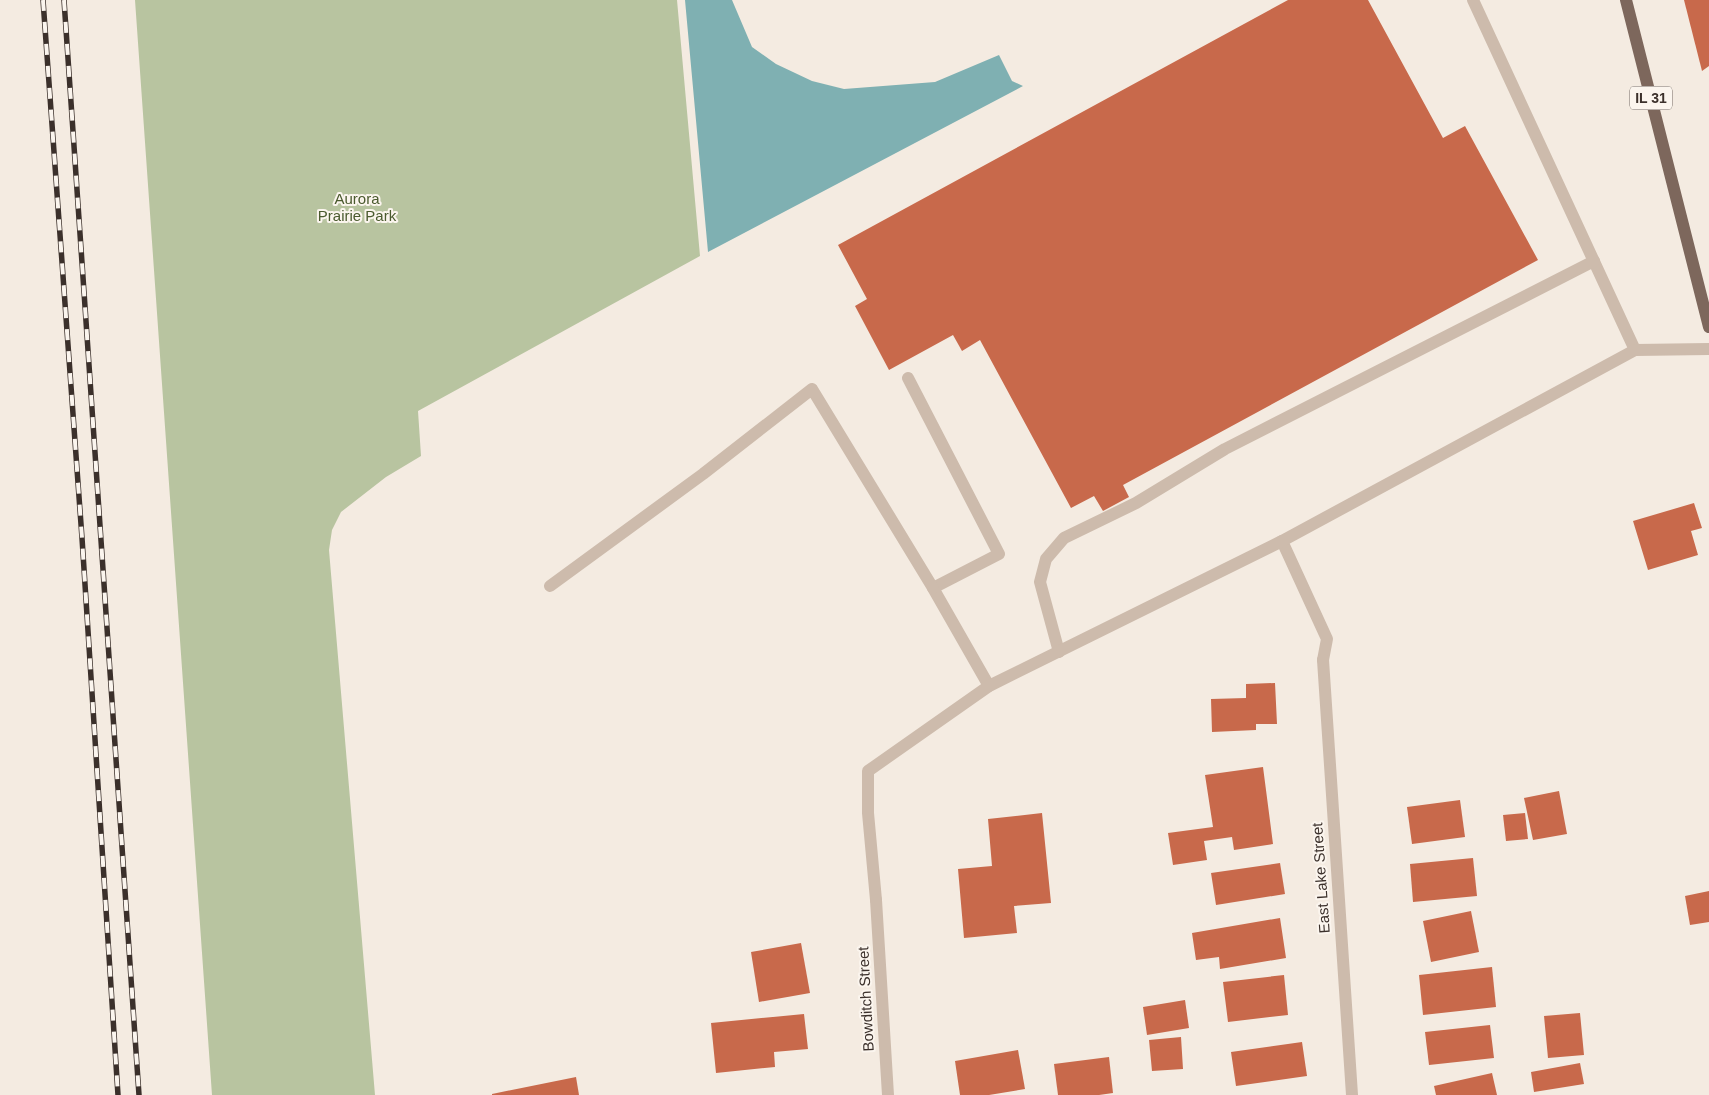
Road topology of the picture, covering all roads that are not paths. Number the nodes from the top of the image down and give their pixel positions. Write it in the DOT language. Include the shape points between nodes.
graph roads {
  1 [pos="1473,0"];
  2 [pos="1626,0"];
  3 [pos="1594,261"];
  4 [pos="1709,327"];
  5 [pos="1709,349"];
  6 [pos="1635,350"];
  7 [pos="908,378"];
  8 [pos="1282,541"];
  9 [pos="550,586"];
  10 [pos="933,588"];
  11 [pos="1059,652"];
  12 [pos="989,686"];
  13 [pos="888,1095"];
  14 [pos="1352,1095"];
  1 -- 3 [label="street"];
  2 -- 4 [label="main road, IL 31"];
  3 -- 6 [label="street"];
  3 -- 11 [label="street" via="1225,449 1136,503 1064,538 1046,559 1040,582"];
  5 -- 6 [label="street"];
  6 -- 8 [label="street"];
  7 -- 10 [label="street" via="999,554"];
  8 -- 11 [label="street"];
  8 -- 14 [label="street, East Lake Street" via="1327,639 1322,660"];
  9 -- 10 [label="street" via="812,389"];
  10 -- 12 [label="street"];
  11 -- 12 [label="street"];
  12 -- 13 [label="street, Bowditch Street" via="868,772"];
}
